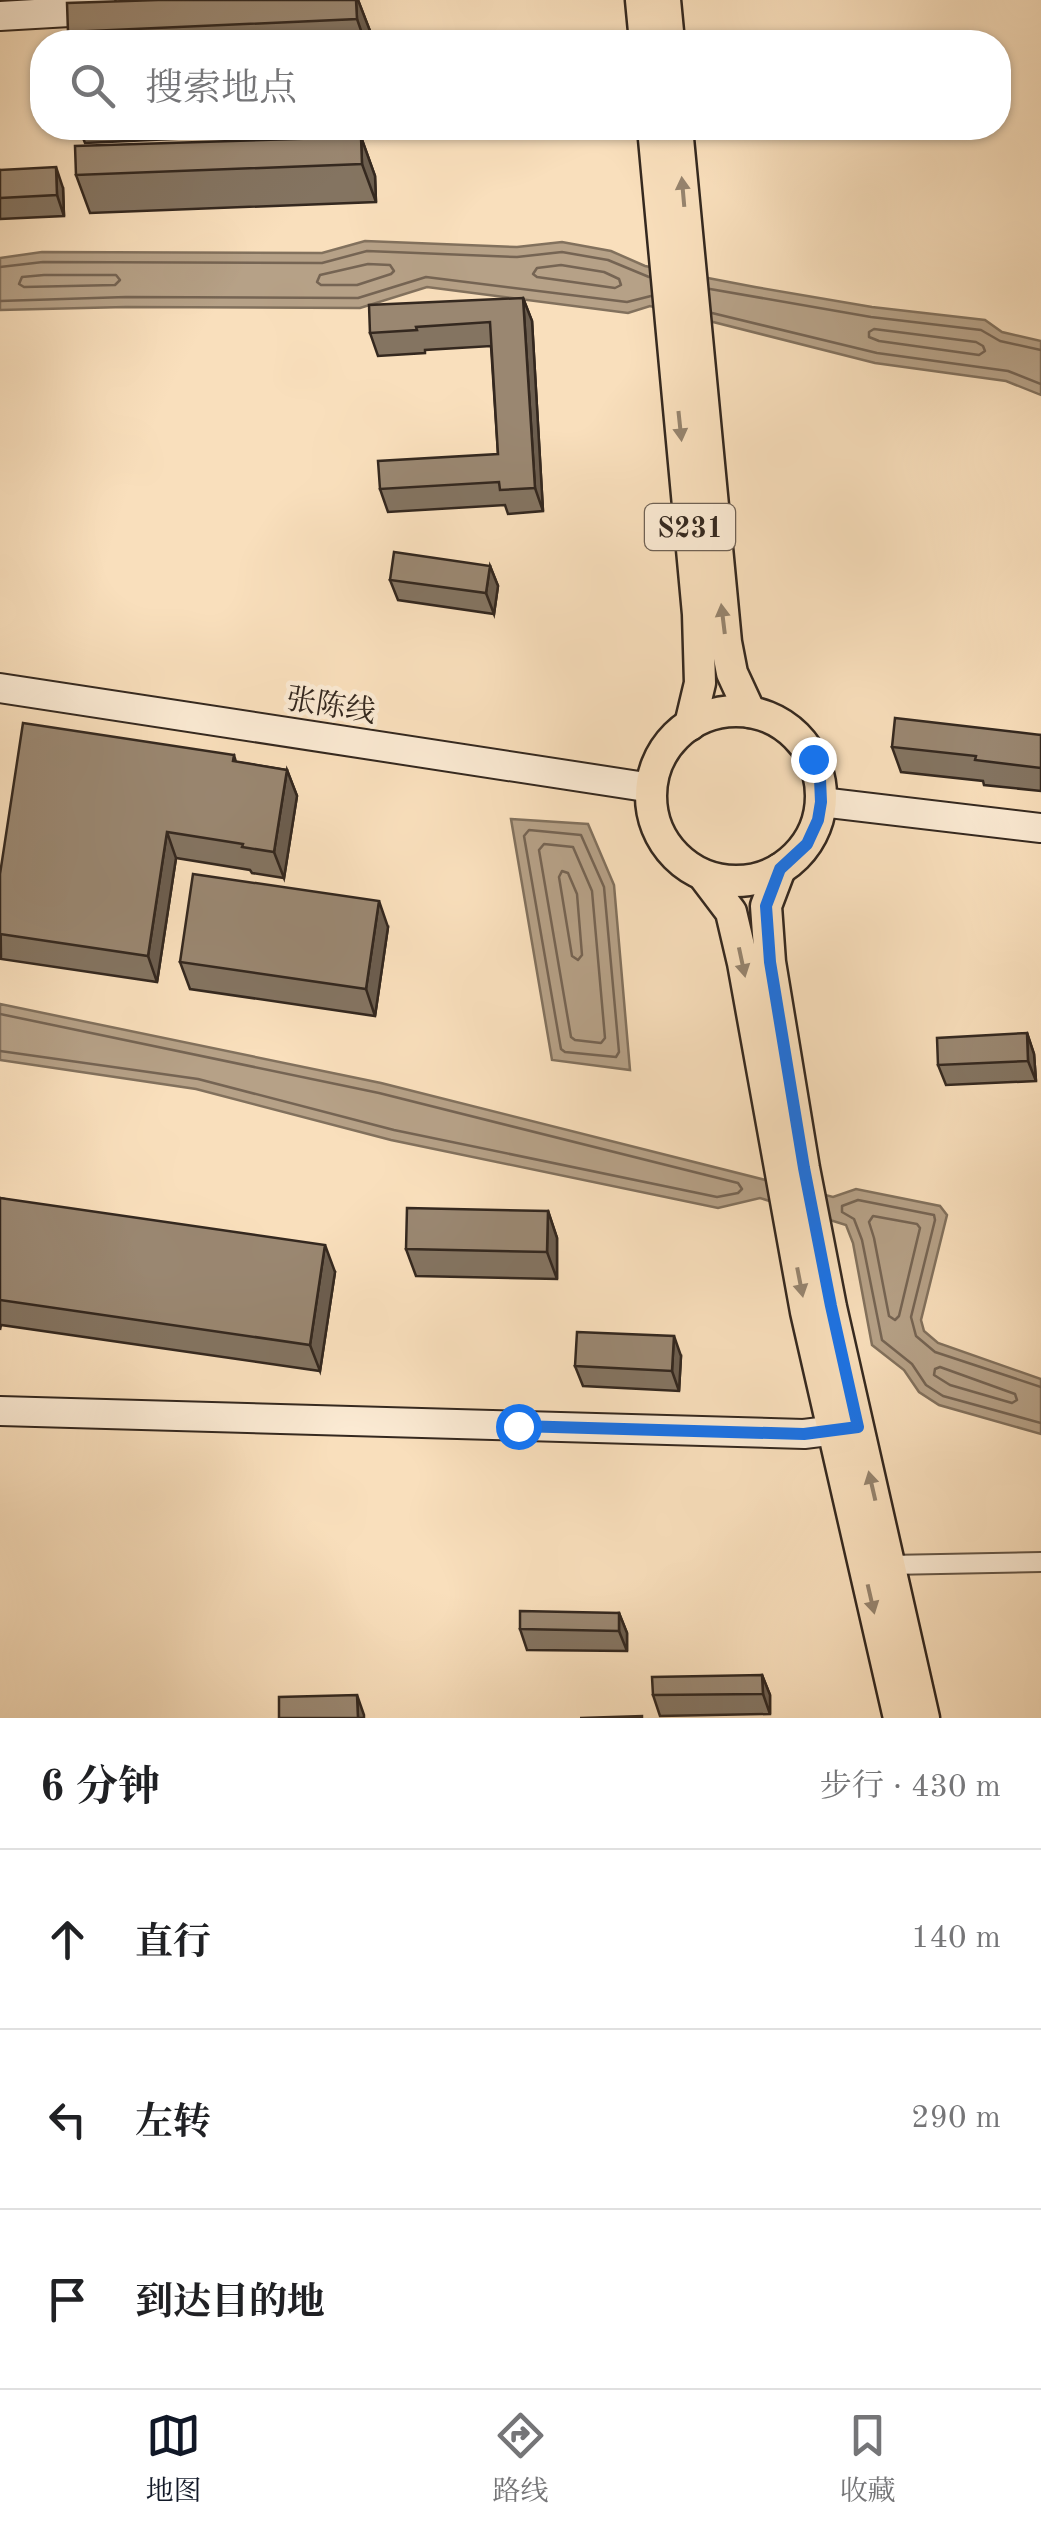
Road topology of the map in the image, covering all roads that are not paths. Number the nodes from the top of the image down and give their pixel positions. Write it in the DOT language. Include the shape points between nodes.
graph roads {
  1 [pos="641,0"];
  2 [pos="665,0"];
  3 [pos="138,8"];
  4 [pos="0,16"];
  5 [pos="644,30"];
  6 [pos="668,30"];
  7 [pos="655,140"];
  8 [pos="677,140"];
  9 [pos="677,254"];
  10 [pos="683,330"];
  11 [pos="0,688"];
  12 [pos="750,712"];
  13 [pos="690,725"];
  14 [pos="652,788"];
  15 [pos="821,802"];
  16 [pos="1041,828"];
  17 [pos="780,869"];
  18 [pos="703,875"];
  19 [pos="0,1411"];
  20 [pos="846,1429"];
  21 [pos="1041,1562"];
  22 [pos="890,1564"];
  23 [pos="898,1718"];
  24 [pos="924,1718"];
  1 -- 5 [label="main road"];
  2 -- 6 [label="main road"];
  3 -- 4 [label="street"];
  7 -- 9 [label="main road, S231"];
  9 -- 8 [label="main road, S231, one-way"];
  9 -- 10 [label="main road, S231"];
  12 -- 10 [label="main road, S231, one-way" via="726,642"];
  10 -- 13 [label="main road, S231, one-way" via="700,683"];
  11 -- 14 [label="street, 张陈线"];
  12 -- 13 [label="main road" via="722,712"];
  12 -- 15 [label="main road" via="778,722 801,741 820,779"];
  13 -- 14 [label="main road" via="664,750"];
  14 -- 18 [label="main road" via="657,830 670,851"];
  15 -- 16 [label="street"];
  15 -- 17 [label="main road" via="807,844"];
  17 -- 18 [label="main road" via="753,880"];
  17 -- 20 [label="main road" via="766,906 770,962"];
  18 -- 20 [label="main road, one-way" via="731,912 789,1225"];
  19 -- 20 [label="street" via="804,1434"];
  22 -- 20 [label="main road, one-way"];
  20 -- 23 [label="main road, one-way"];
  21 -- 22 [label="street"];
  22 -- 24 [label="main road"];
}
